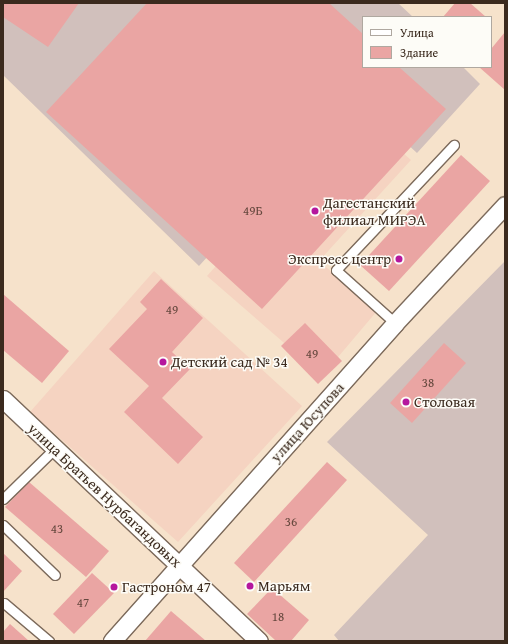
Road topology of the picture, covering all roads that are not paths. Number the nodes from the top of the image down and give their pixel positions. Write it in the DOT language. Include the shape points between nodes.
graph roads {
  1 [pos="454,145"];
  2 [pos="505,205"];
  3 [pos="395,323"];
  4 [pos="3,399"];
  5 [pos="55,448"];
  6 [pos="3,499"];
  7 [pos="3,525"];
  8 [pos="179,564"];
  9 [pos="55,575"];
  10 [pos="3,604"];
  11 [pos="49,641"];
  12 [pos="112,641"];
  13 [pos="259,641"];
  1 -- 3 [label="lane" via="336,270"];
  2 -- 3 [label="street, улица Юсупова"];
  3 -- 8 [label="street, улица Юсупова"];
  4 -- 5 [label="street, улица Братьев Нурбагандовых"];
  5 -- 6 [label="lane"];
  5 -- 8 [label="street, улица Братьев Нурбагандовых"];
  7 -- 9 [label="lane"];
  8 -- 12 [label="street, улица Юсупова"];
  8 -- 13 [label="street, улица Братьев Нурбагандовых"];
  10 -- 11 [label="lane" via="4,602"];
}
